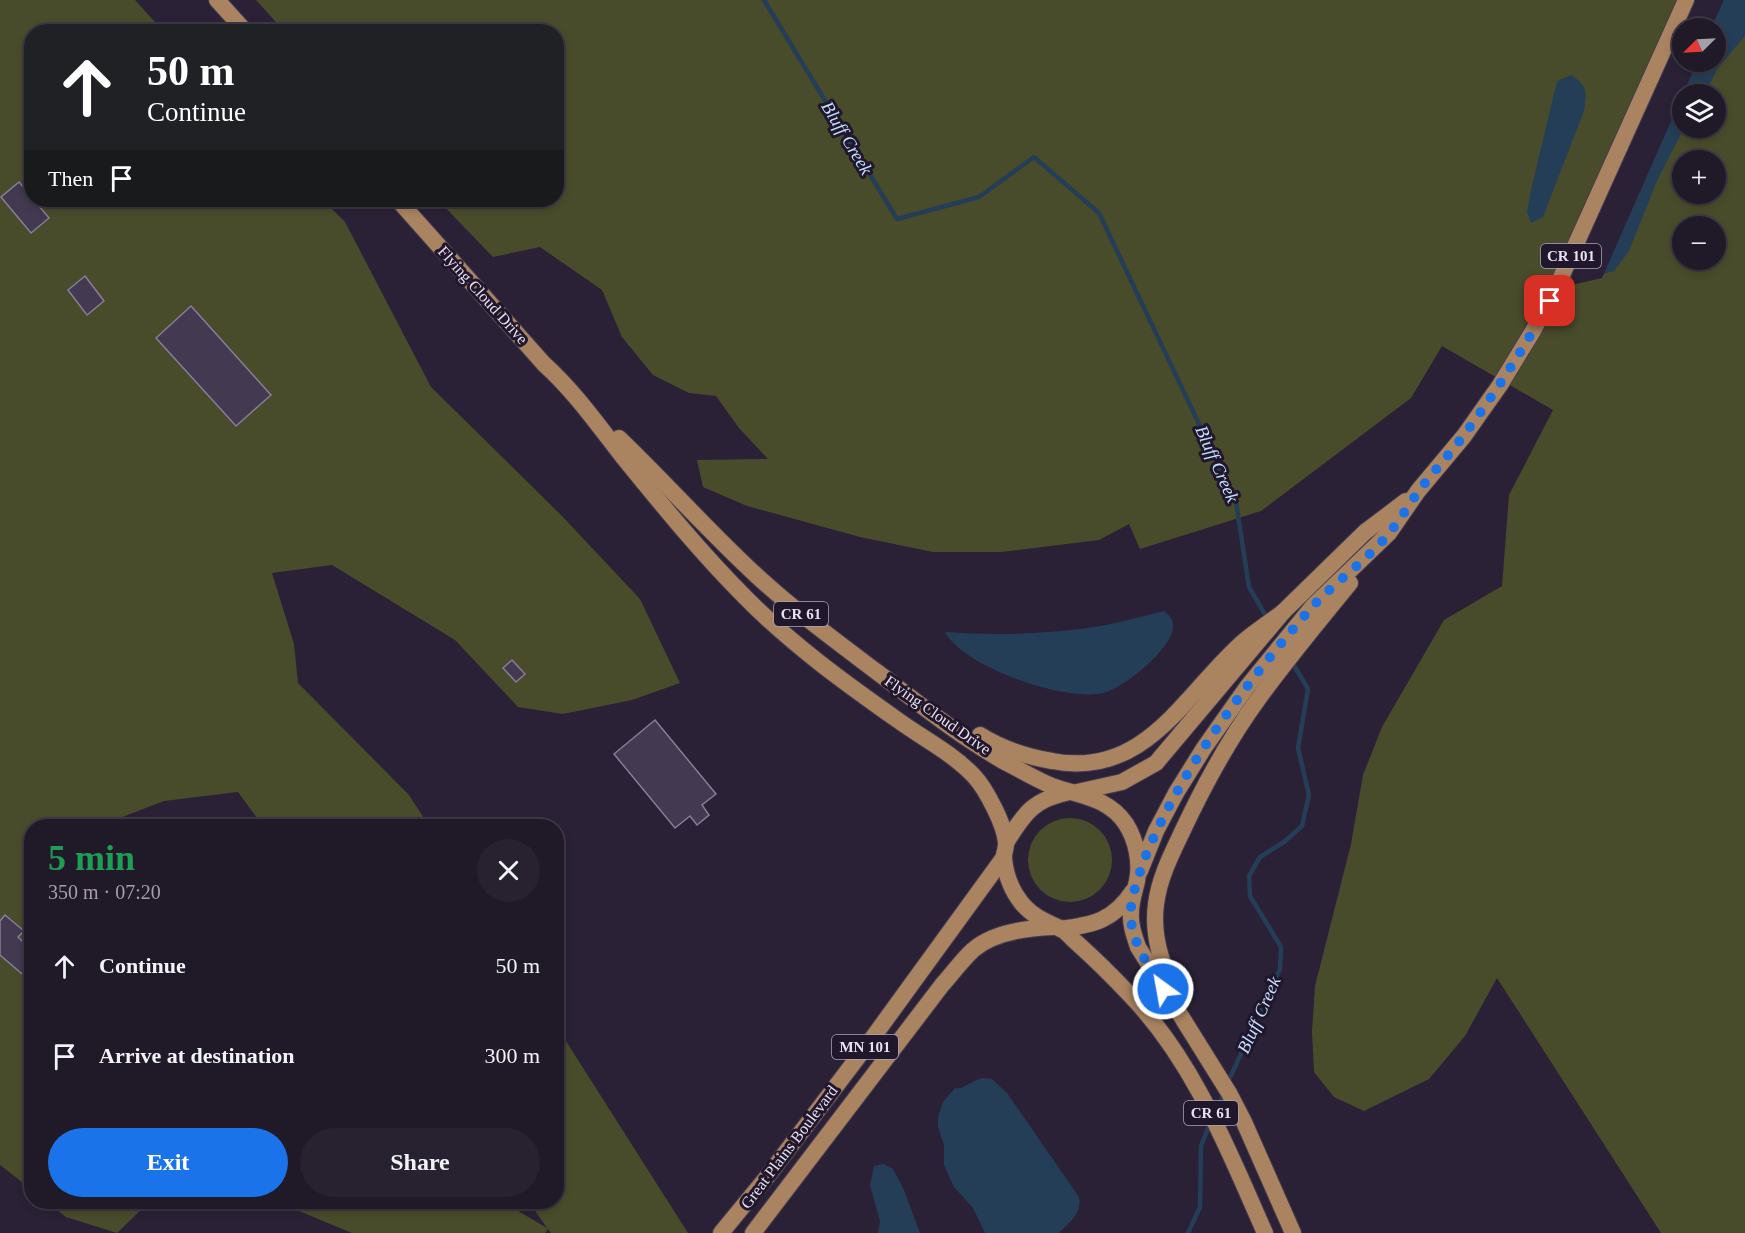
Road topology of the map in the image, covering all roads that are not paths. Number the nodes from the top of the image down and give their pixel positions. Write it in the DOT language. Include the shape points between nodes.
graph roads {
  1 [pos="217,0"];
  2 [pos="1686,0"];
  3 [pos="239,24"];
  4 [pos="404,207"];
  5 [pos="570,389"];
  6 [pos="1418,491"];
  7 [pos="1228,667"];
  8 [pos="874,670"];
  9 [pos="1253,693"];
  10 [pos="1073,792"];
  11 [pos="1005,850"];
  12 [pos="1136,884"];
  13 [pos="1057,928"];
  14 [pos="1200,1039"];
  15 [pos="721,1233"];
  16 [pos="753,1233"];
  17 [pos="1265,1233"];
  18 [pos="1293,1233"];
  1 -- 3 [label="main road"];
  2 -- 6 [label="main road, CR 101" via="1533,331 1470,427"];
  4 -- 5 [label="main road, Flying Cloud Drive / CR 61"];
  5 -- 8 [label="main road, Flying Cloud Drive / CR 61" via="756,576"];
  5 -- 11 [label="main road, Flying Cloud Drive / CR 61" via="669,514 747,600 812,657 974,776 993,805"];
  6 -- 7 [label="main road, CR 101" via="1365,532 1283,612 1242,643"];
  6 -- 9 [label="main road, CR 101" via="1389,533"];
  7 -- 8 [label="main road" via="1140,745 1108,760 1078,764 1038,759 984,738"];
  7 -- 10 [label="main road" via="1156,763 1122,782"];
  8 -- 10 [label="main road, Flying Cloud Drive / CR 61" via="956,732 1048,784"];
  9 -- 12 [label="main road" via="1204,748 1176,793 1156,831"];
  9 -- 14 [label="main road" via="1187,820 1161,881 1156,904 1161,959"];
  10 -- 11 [label="main road" via="1030,808"];
  10 -- 12 [label="main road, Flying Cloud Drive / CR 61" via="1110,808 1124,822 1136,848"];
  11 -- 13 [label="main road, Flying Cloud Drive / CR 61" via="1006,871 1018,899"];
  11 -- 15 [label="main road, Great Plains Boulevard / MN 101" via="871,1040"];
  12 -- 13 [label="main road" via="1125,903 1106,918 1083,926"];
  12 -- 14 [label="main road, Flying Cloud Drive / CR 61" via="1131,919 1138,947"];
  13 -- 16 [label="main road, Great Plains Boulevard / MN 101" via="1003,935 973,951 942,985"];
  13 -- 17 [label="main road, Flying Cloud Drive / CR 61" via="1135,1000 1188,1071"];
  14 -- 18 [label="main road" via="1231,1085"];
}
